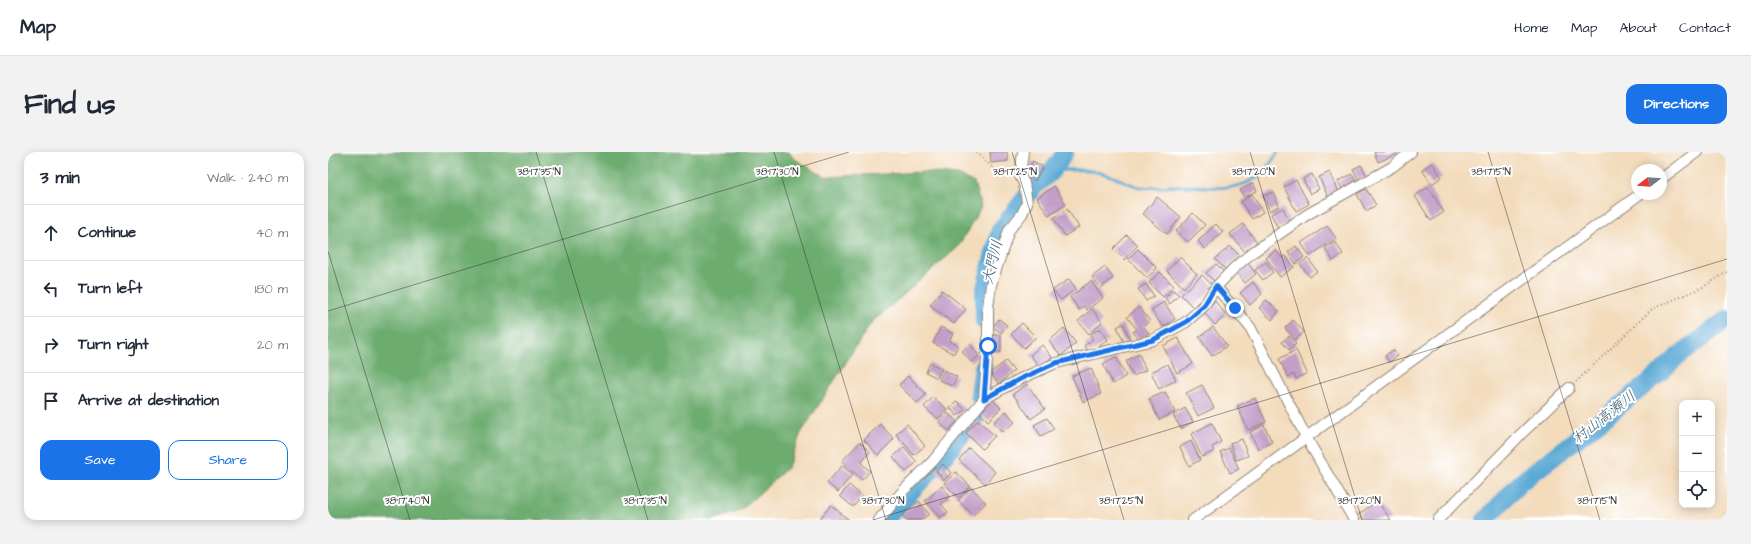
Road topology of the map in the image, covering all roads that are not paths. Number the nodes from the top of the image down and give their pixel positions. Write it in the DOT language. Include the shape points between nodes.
graph roads {
  1 [pos="1023,152"];
  2 [pos="1412,152"];
  3 [pos="1697,152"];
  4 [pos="1667,174"];
  5 [pos="1632,200"];
  6 [pos="1216,286"];
  7 [pos="1569,388"];
  8 [pos="984,399"];
  9 [pos="1306,437"];
  10 [pos="879,520"];
  11 [pos="1193,520"];
  12 [pos="1354,520"];
  13 [pos="1438,520"];
  1 -- 8 [label="street" via="1022,180 1027,203 1009,230 991,285"];
  2 -- 6 [label="street" via="1392,167 1328,201 1292,224 1234,268"];
  3 -- 4 [label="street"];
  5 -- 9 [label="street"];
  6 -- 8 [label="street" via="1203,307 1186,322 1153,340 1056,363"];
  6 -- 9 [label="street" via="1250,327"];
  7 -- 13 [label="street"];
  8 -- 10 [label="street" via="933,461"];
  9 -- 11 [label="street"];
  9 -- 12 [label="street"];
}
